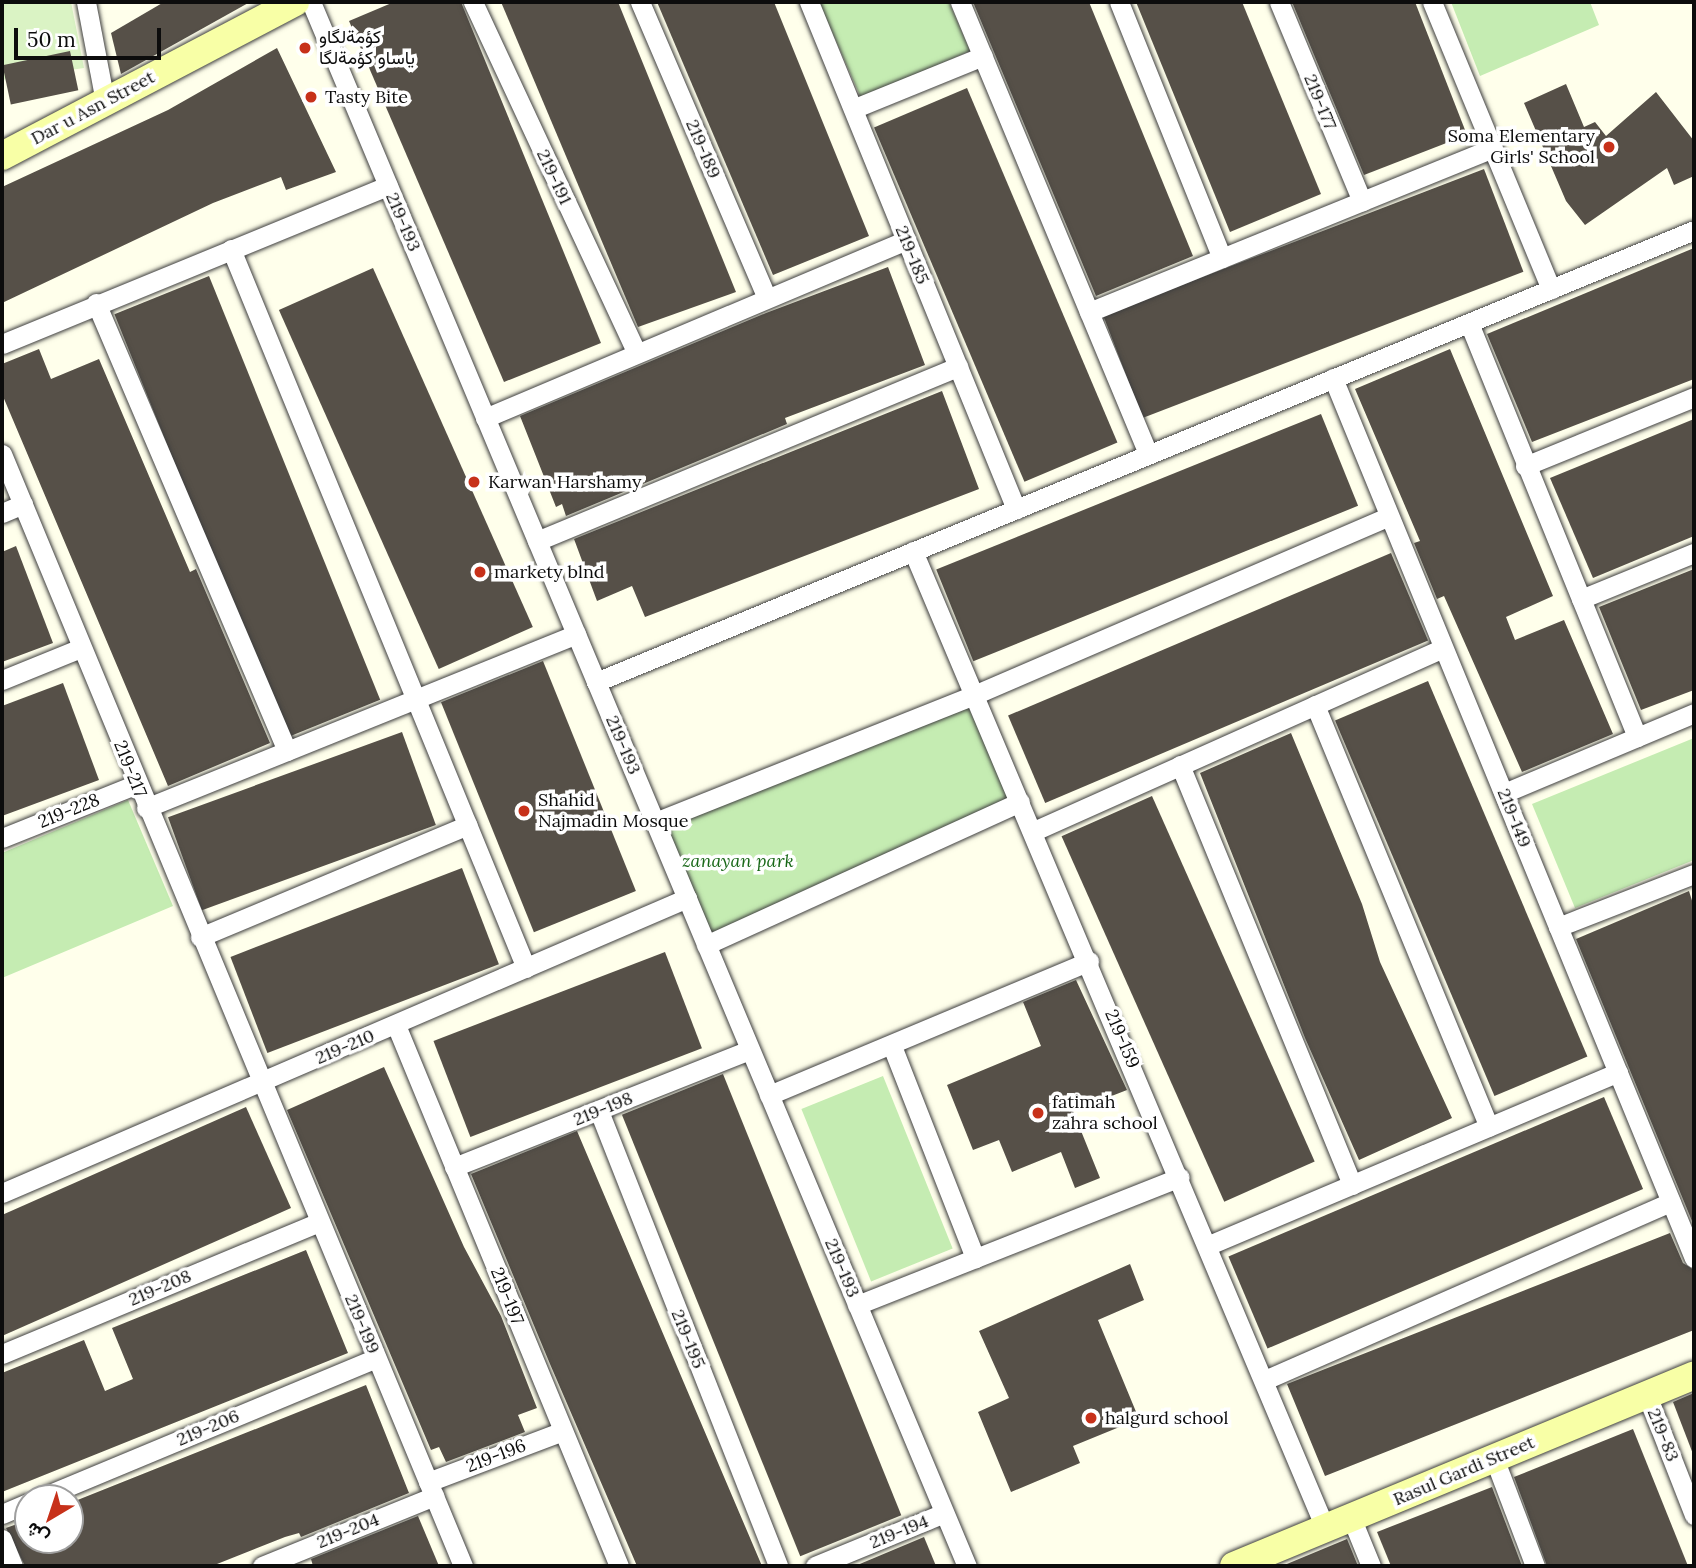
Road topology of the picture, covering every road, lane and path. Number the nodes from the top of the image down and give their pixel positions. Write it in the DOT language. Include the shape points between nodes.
graph roads {
  1 [pos="86,2"];
  2 [pos="295,2"];
  3 [pos="311,2"];
  4 [pos="473,2"];
  5 [pos="640,2"];
  6 [pos="809,2"];
  7 [pos="960,2"];
  8 [pos="1119,2"];
  9 [pos="1279,2"];
  10 [pos="1432,2"];
  11 [pos="983,56"];
  12 [pos="105,102"];
  13 [pos="855,108"];
  14 [pos="1493,148"];
  15 [pos="2,156"];
  16 [pos="388,186"];
  17 [pos="1362,201"];
  18 [pos="1694,230"];
  19 [pos="905,240"];
  20 [pos="231,249"];
  21 [pos="1222,258"];
  22 [pos="1551,289"];
  23 [pos="766,296"];
  24 [pos="96,303"];
  25 [pos="1089,312"];
  26 [pos="1469,323"];
  27 [pos="2,344"];
  28 [pos="636,352"];
  29 [pos="958,367"];
  30 [pos="1334,378"];
  31 [pos="1694,397"];
  32 [pos="485,418"];
  33 [pos="2,454"];
  34 [pos="1148,454"];
  35 [pos="1525,466"];
  36 [pos="23,504"];
  37 [pos="1016,509"];
  38 [pos="2,513"];
  39 [pos="1388,517"];
  40 [pos="537,541"];
  41 [pos="913,551"];
  42 [pos="1694,553"];
  43 [pos="1581,599"];
  44 [pos="576,634"];
  45 [pos="80,648"];
  46 [pos="1443,648"];
  47 [pos="2,680"];
  48 [pos="596,682"];
  49 [pos="974,695"];
  50 [pos="416,699"];
  51 [pos="1315,705"];
  52 [pos="1694,713"];
  53 [pos="1637,737"];
  54 [pos="287,751"];
  55 [pos="1180,765"];
  56 [pos="136,784"];
  57 [pos="1504,793"];
  58 [pos="1020,802"];
  59 [pos="146,808"];
  60 [pos="655,822"];
  61 [pos="467,825"];
  62 [pos="1034,831"];
  63 [pos="2,838"];
  64 [pos="1694,874"];
  65 [pos="687,898"];
  66 [pos="1558,927"];
  67 [pos="200,937"];
  68 [pos="706,945"];
  69 [pos="1089,961"];
  70 [pos="526,968"];
  71 [pos="396,1025"];
  72 [pos="892,1046"];
  73 [pos="750,1050"];
  74 [pos="1618,1072"];
  75 [pos="260,1083"];
  76 [pos="769,1095"];
  77 [pos="598,1111"];
  78 [pos="1489,1127"];
  79 [pos="454,1167"];
  80 [pos="1180,1177"];
  81 [pos="1353,1185"];
  82 [pos="2,1191"];
  83 [pos="1671,1202"];
  84 [pos="319,1222"];
  85 [pos="1209,1245"];
  86 [pos="975,1258"];
  87 [pos="1694,1258"];
  88 [pos="857,1305"];
  89 [pos="2,1354"];
  90 [pos="376,1358"];
  91 [pos="1694,1375"];
  92 [pos="1265,1380"];
  93 [pos="1647,1395"];
  94 [pos="563,1431"];
  95 [pos="1494,1458"];
  96 [pos="74,1484"];
  97 [pos="431,1489"];
  98 [pos="944,1513"];
  99 [pos="1694,1515"];
  100 [pos="1351,1517"];
  101 [pos="1325,1528"];
  102 [pos="2,1539"];
  103 [pos="298,1559"];
  104 [pos="13,1566"];
  105 [pos="262,1566"];
  106 [pos="463,1566"];
  107 [pos="620,1566"];
  108 [pos="778,1566"];
  109 [pos="815,1566"];
  110 [pos="967,1566"];
  111 [pos="1234,1566"];
  112 [pos="1371,1566"];
  113 [pos="1535,1566"];
  1 -- 12 [label="street"];
  2 -- 12 [label="street, Dar u Asn Street"];
  3 -- 16 [label="street, 219-193"];
  4 -- 28 [label="street, 219-191"];
  5 -- 23 [label="street, 219-189"];
  6 -- 13 [label="street, 219-185"];
  7 -- 11 [label="street"];
  8 -- 21 [label="street"];
  9 -- 17 [label="street, 219-177"];
  10 -- 14 [label="street"];
  11 -- 13 [label="street"];
  11 -- 25 [label="street"];
  12 -- 15 [label="street, Dar u Asn Street"];
  13 -- 19 [label="street, 219-185"];
  14 -- 17 [label="street"];
  14 -- 22 [label="street"];
  16 -- 20 [label="street"];
  16 -- 32 [label="street, 219-193"];
  17 -- 21 [label="street"];
  18 -- 22 [label="street"];
  19 -- 23 [label="street"];
  19 -- 29 [label="street, 219-185"];
  20 -- 24 [label="street"];
  20 -- 50 [label="street"];
  21 -- 25 [label="street"];
  22 -- 26 [label="street"];
  23 -- 28 [label="street"];
  24 -- 27 [label="street"];
  24 -- 54 [label="street"];
  25 -- 34 [label="street"];
  26 -- 30 [label="street"];
  26 -- 35 [label="street"];
  28 -- 32 [label="street"];
  29 -- 37 [label="street, 219-185"];
  29 -- 40 [label="street"];
  30 -- 34 [label="street"];
  30 -- 39 [label="street, 219-149"];
  31 -- 35 [label="street"];
  32 -- 40 [label="street, 219-193"];
  33 -- 36 [label="street, 219-217"];
  34 -- 37 [label="street"];
  35 -- 43 [label="street"];
  36 -- 38 [label="street"];
  36 -- 45 [label="street, 219-217"];
  37 -- 41 [label="street"];
  39 -- 46 [label="street, 219-149"];
  39 -- 49 [label="street"];
  40 -- 44 [label="street, 219-193"];
  41 -- 48 [label="street"];
  41 -- 49 [label="street, 219-159"];
  42 -- 43 [label="street"];
  43 -- 53 [label="street"];
  44 -- 48 [label="street, 219-193"];
  44 -- 50 [label="street"];
  45 -- 47 [label="street"];
  45 -- 56 [label="street, 219-217"];
  46 -- 51 [label="street"];
  46 -- 57 [label="street, 219-149"];
  48 -- 60 [label="street, 219-193"];
  49 -- 58 [label="street, 219-159"];
  49 -- 60 [label="street"];
  50 -- 54 [label="street"];
  50 -- 61 [label="street"];
  51 -- 55 [label="street"];
  51 -- 78 [label="street"];
  52 -- 53 [label="street"];
  53 -- 57 [label="street"];
  54 -- 59 [label="street"];
  55 -- 62 [label="street"];
  55 -- 81 [label="street"];
  56 -- 59 [label="street, 219-217"];
  56 -- 63 [label="street, 219-228"];
  57 -- 66 [label="street, 219-149"];
  58 -- 62 [label="street, 219-159"];
  58 -- 68 [label="street"];
  59 -- 67 [label="street, 219-217"];
  60 -- 65 [label="street, 219-193"];
  61 -- 67 [label="street"];
  61 -- 70 [label="street"];
  62 -- 69 [label="street, 219-159"];
  64 -- 66 [label="street"];
  65 -- 68 [label="street, 219-193"];
  65 -- 70 [label="street, 219-210"];
  66 -- 74 [label="street, 219-149"];
  67 -- 75 [label="street, 219-217"];
  68 -- 73 [label="street, 219-193"];
  69 -- 72 [label="street"];
  69 -- 80 [label="street, 219-159"];
  70 -- 71 [label="street, 219-210"];
  71 -- 75 [label="street, 219-210"];
  71 -- 79 [label="street, 219-197"];
  72 -- 76 [label="street"];
  72 -- 86 [label="street"];
  73 -- 76 [label="street, 219-193"];
  73 -- 77 [label="street, 219-198"];
  74 -- 78 [label="street"];
  74 -- 83 [label="street, 219-149"];
  75 -- 82 [label="street, 219-210"];
  75 -- 84 [label="street, 219-199"];
  76 -- 88 [label="street, 219-193"];
  77 -- 79 [label="street, 219-198"];
  77 -- 108 [label="street, 219-195"];
  78 -- 81 [label="street"];
  79 -- 94 [label="street, 219-197"];
  80 -- 85 [label="street, 219-159"];
  80 -- 86 [label="street"];
  81 -- 85 [label="street"];
  83 -- 87 [label="street, 219-149"];
  83 -- 92 [label="street"];
  84 -- 89 [label="street, 219-208"];
  84 -- 90 [label="street, 219-199"];
  85 -- 92 [label="street, 219-159"];
  86 -- 88 [label="street"];
  88 -- 98 [label="street, 219-193"];
  90 -- 96 [label="street, 219-206"];
  90 -- 97 [label="street, 219-199"];
  91 -- 93 [label="street, Rasul Gardi Street"];
  92 -- 101 [label="street, 219-159"];
  93 -- 95 [label="street, Rasul Gardi Street"];
  93 -- 99 [label="street, 219-83"];
  94 -- 97 [label="street, 219-196"];
  94 -- 107 [label="street, 219-197"];
  95 -- 100 [label="street, Rasul Gardi Street"];
  95 -- 113 [label="street"];
  97 -- 103 [label="street, 219-204"];
  97 -- 106 [label="street, 219-199"];
  98 -- 109 [label="street, 219-194"];
  98 -- 110 [label="street, 219-193"];
  100 -- 101 [label="street, Rasul Gardi Street"];
  100 -- 112 [label="street"];
  101 -- 111 [label="street, Rasul Gardi Street"];
  102 -- 104 [label="street"];
  103 -- 105 [label="street, 219-204"];
}
